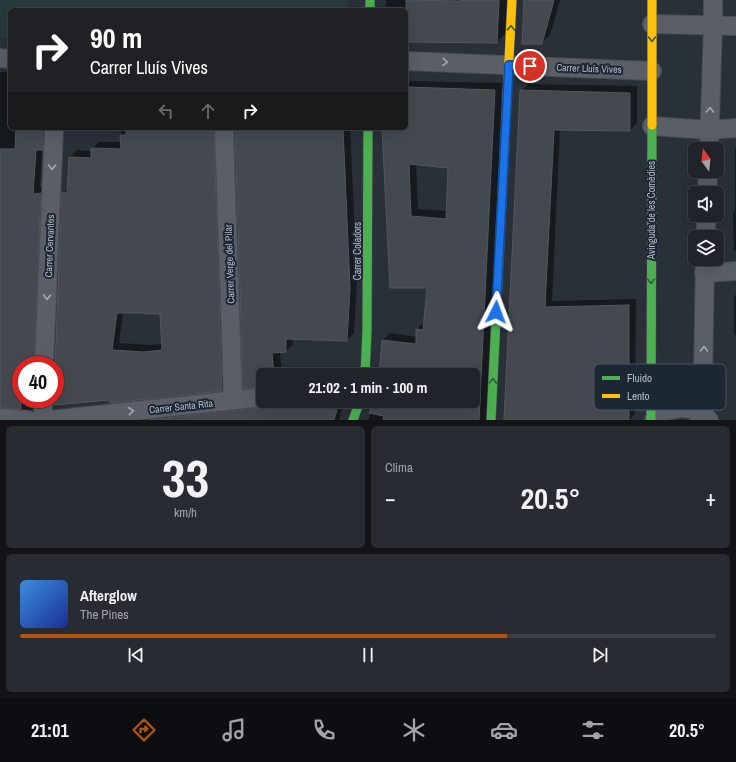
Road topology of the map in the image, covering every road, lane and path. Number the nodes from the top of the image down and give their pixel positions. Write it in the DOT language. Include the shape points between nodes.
graph roads {
  1 [pos="512,0"];
  2 [pos="652,0"];
  3 [pos="713,0"];
  4 [pos="652,24"];
  5 [pos="714,25"];
  6 [pos="736,26"];
  7 [pos="408,61"];
  8 [pos="509,65"];
  9 [pos="652,71"];
  10 [pos="652,126"];
  11 [pos="736,128"];
  12 [pos="54,130"];
  13 [pos="224,130"];
  14 [pos="368,130"];
  15 [pos="709,130"];
  16 [pos="709,142"];
  17 [pos="705,266"];
  18 [pos="736,272"];
  19 [pos="44,356"];
  20 [pos="653,364"];
  21 [pos="706,364"];
  22 [pos="365,368"];
  23 [pos="256,398"];
  24 [pos="233,400"];
  25 [pos="43,408"];
  26 [pos="357,408"];
  27 [pos="653,410"];
  28 [pos="670,410"];
  29 [pos="694,410"];
  30 [pos="0,418"];
  31 [pos="706,418"];
  32 [pos="28,420"];
  33 [pos="44,420"];
  34 [pos="51,420"];
  35 [pos="353,420"];
  36 [pos="491,420"];
  37 [pos="653,420"];
  8 -- 1 [label="street, one-way"];
  2 -- 4 [label="street, Avinguda de les Comèdies"];
  3 -- 5 [label="street"];
  4 -- 5 [label="street"];
  4 -- 9 [label="street, Avinguda de les Comèdies, one-way"];
  5 -- 6 [label="street"];
  15 -- 5 [label="street, one-way"];
  7 -- 8 [label="street, Carrer Lluís Vives, one-way"];
  8 -- 9 [label="street, Carrer Lluís Vives"];
  36 -- 8 [label="street, one-way"];
  9 -- 10 [label="street, Avinguda de les Comèdies"];
  10 -- 15 [label="street"];
  10 -- 20 [label="street, Avinguda de les Comèdies, one-way"];
  11 -- 15 [label="street"];
  12 -- 19 [label="street, Carrer Cervantes, one-way"];
  13 -- 24 [label="street, Carrer Verge del Pilar"];
  14 -- 22 [label="street, Carrer Coladors"];
  15 -- 16 [label="street"];
  17 -- 18 [label="street"];
  21 -- 17 [label="street, one-way"];
  23 -- 24 [label="street, Carrer Santa Rita"];
  34 -- 24 [label="street, Carrer Santa Rita, one-way"];
  25 -- 33 [label="street"];
  26 -- 35 [label="street"];
  27 -- 37 [label="street, Avinguda de les Comèdies, one-way"];
  28 -- 37 [label="street"];
  29 -- 31 [label="street"];
  30 -- 32 [label="street"];
}
